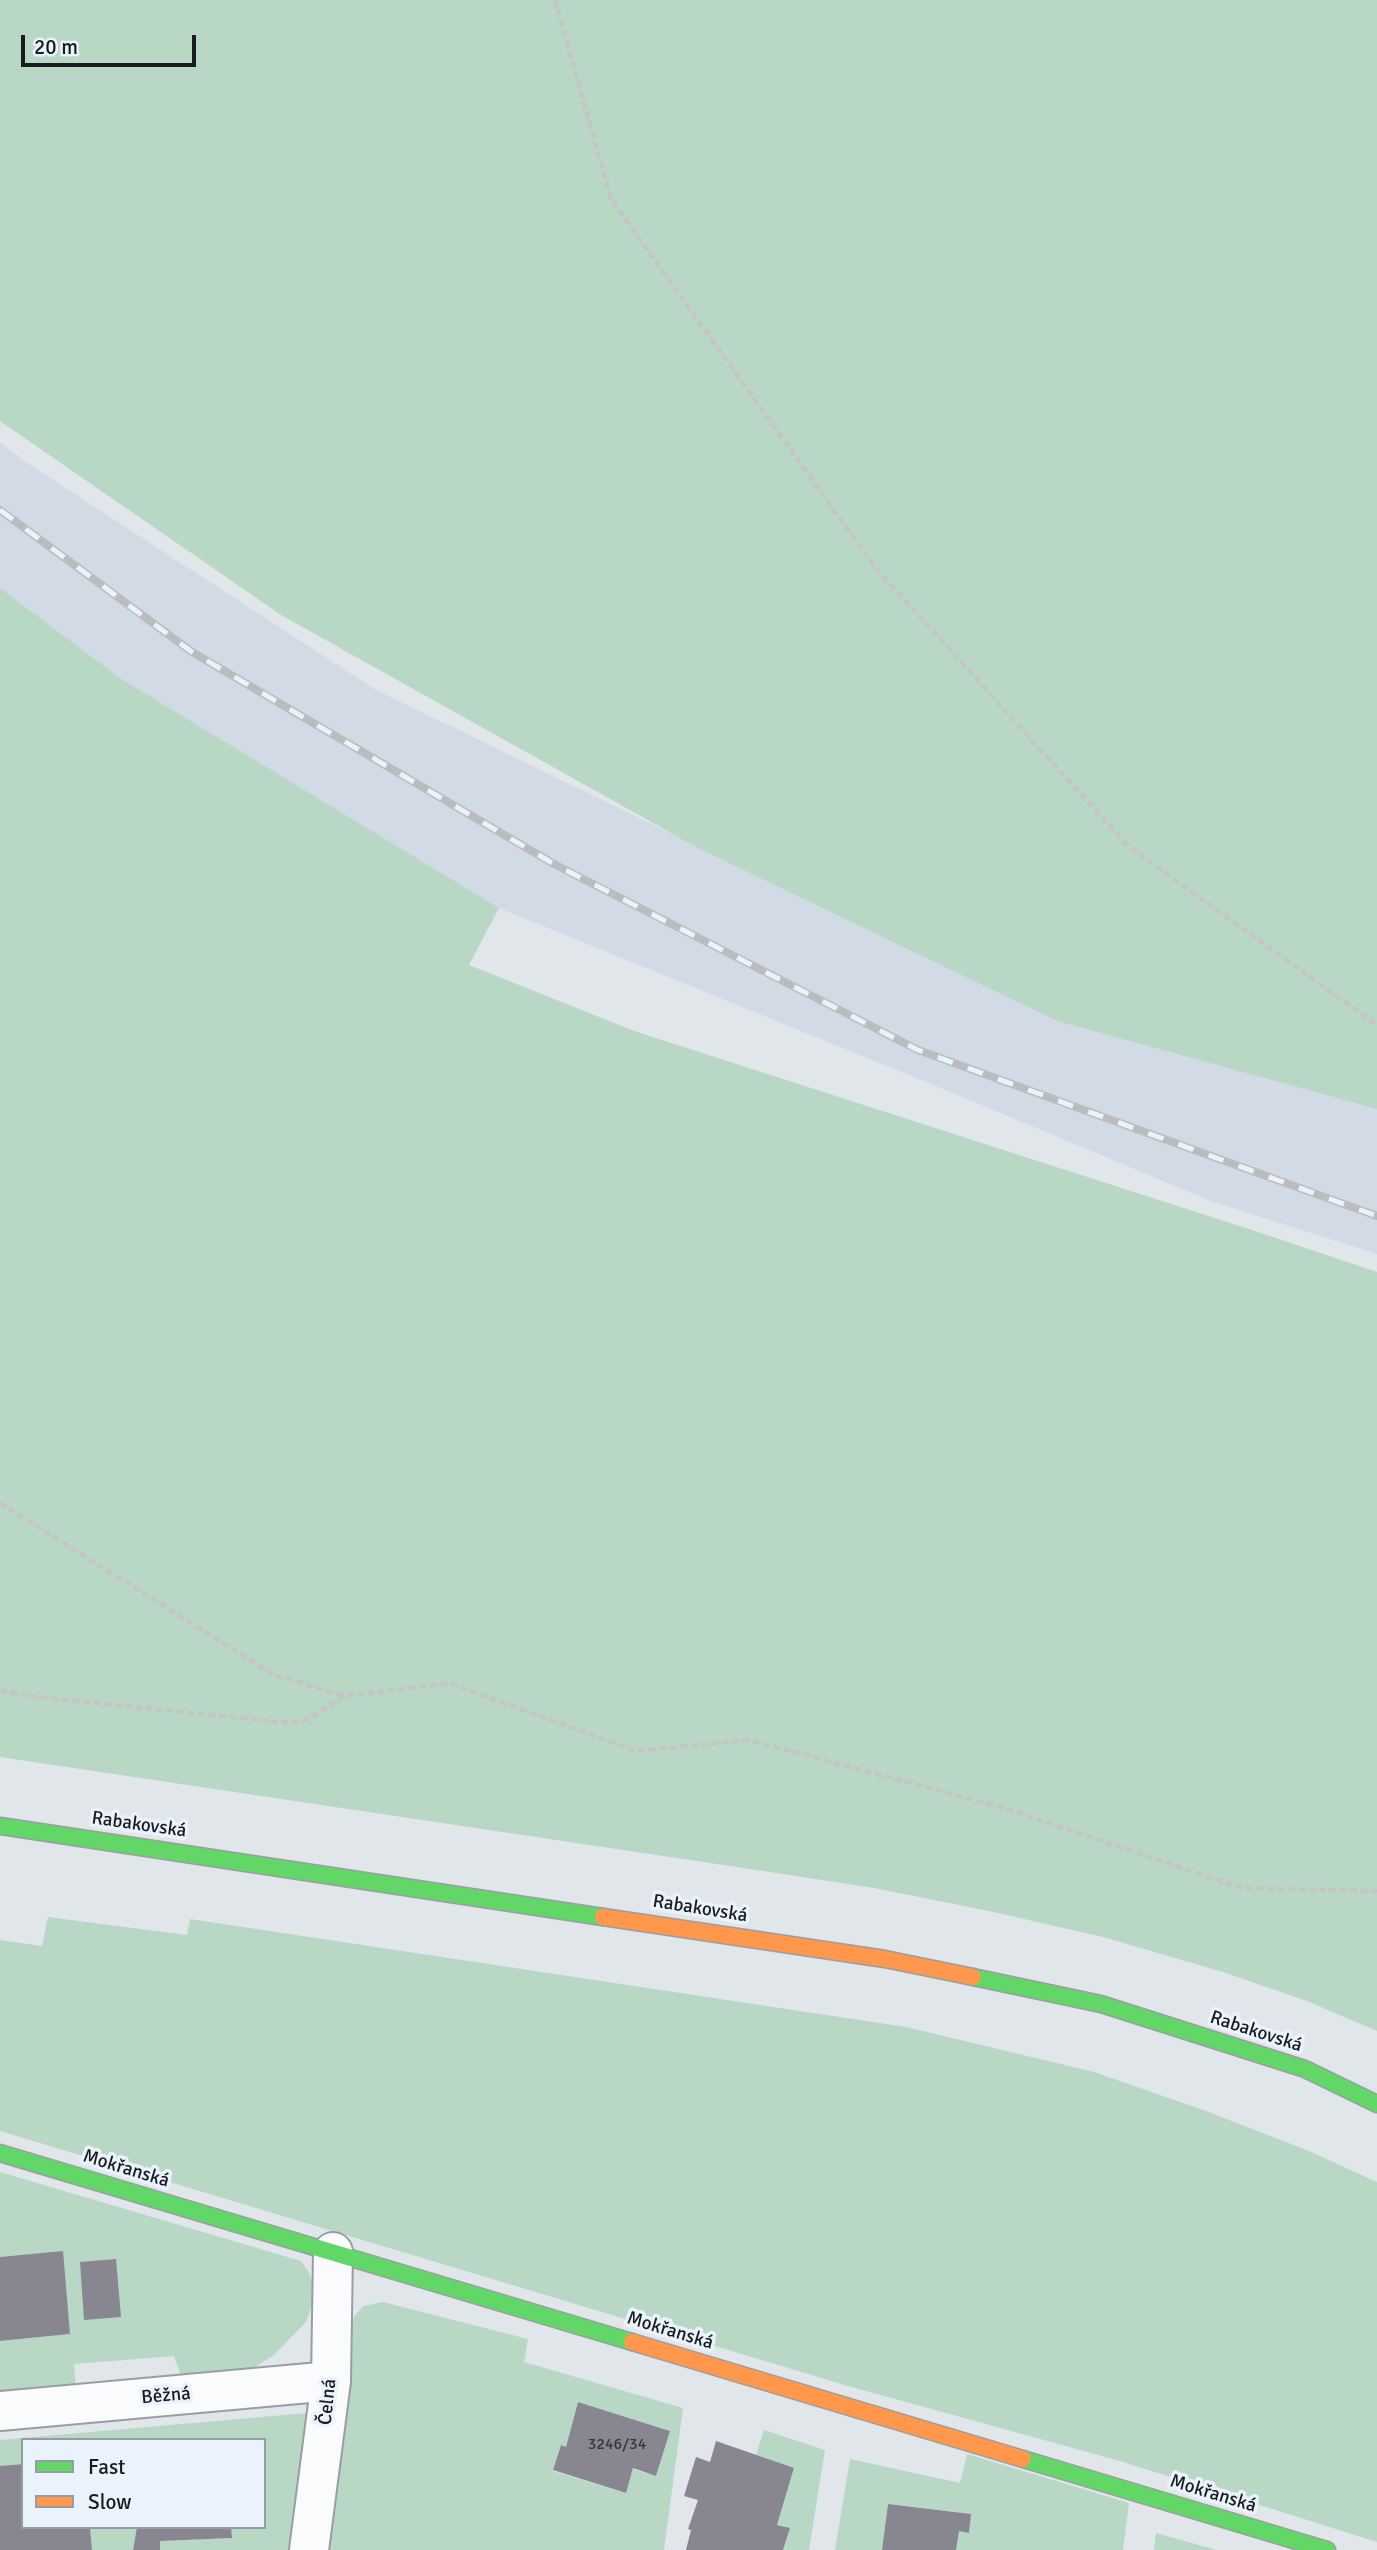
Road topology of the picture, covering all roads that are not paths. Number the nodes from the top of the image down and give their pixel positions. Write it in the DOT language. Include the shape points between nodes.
graph roads {
  1 [pos="0,1826"];
  2 [pos="1377,2104"];
  3 [pos="0,2153"];
  4 [pos="333,2252"];
  5 [pos="331,2381"];
  6 [pos="0,2411"];
  7 [pos="309,2550"];
  8 [pos="1327,2550"];
  1 -- 2 [label="main road, Rabakovská" via="885,1958 1101,2004 1305,2069"];
  3 -- 4 [label="main road, Mokřanská"];
  4 -- 5 [label="street, Čelná"];
  4 -- 8 [label="main road, Mokřanská"];
  5 -- 6 [label="street, Běžná"];
  5 -- 7 [label="street, Čelná"];
}
